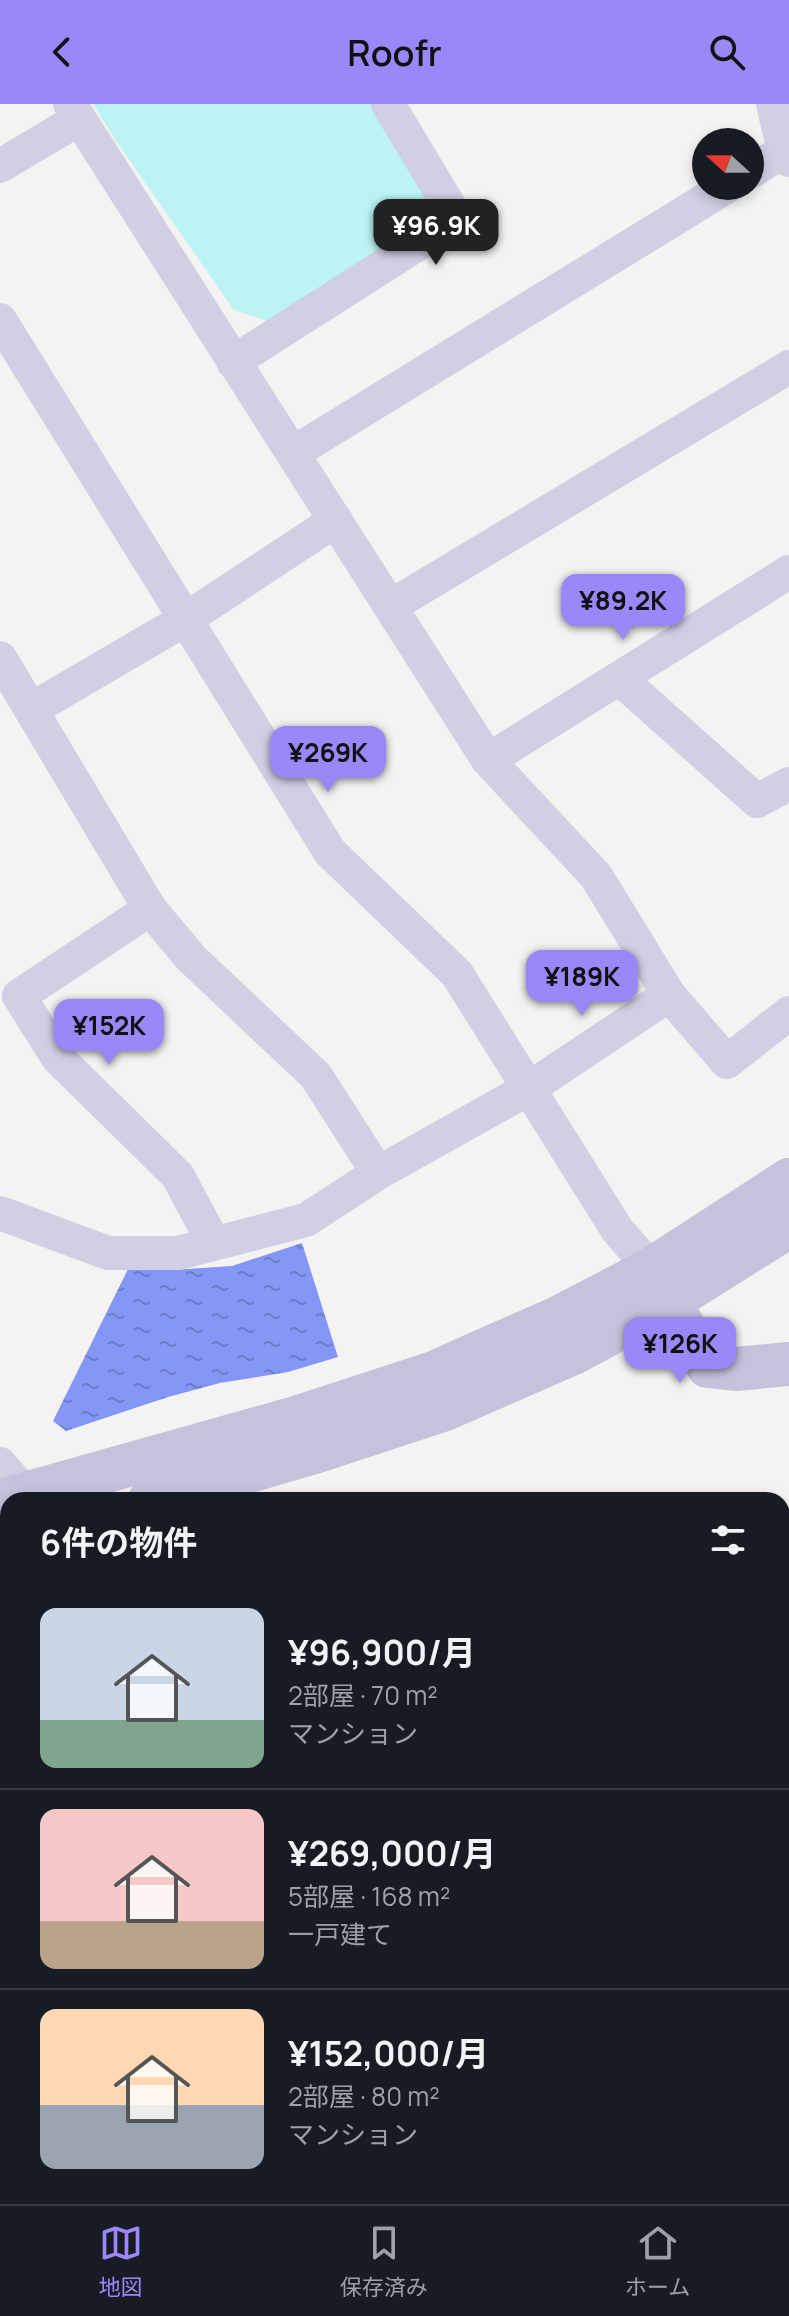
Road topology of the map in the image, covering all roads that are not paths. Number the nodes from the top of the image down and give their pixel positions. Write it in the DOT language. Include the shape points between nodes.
graph roads {
  1 [pos="388,104"];
  2 [pos="773,104"];
  3 [pos="75,112"];
  4 [pos="786,156"];
  5 [pos="0,166"];
  6 [pos="764,166"];
  7 [pos="705,200"];
  8 [pos="0,320"];
  9 [pos="233,362"];
  10 [pos="789,367"];
  11 [pos="293,453"];
  12 [pos="336,520"];
  13 [pos="789,572"];
  14 [pos="391,606"];
  15 [pos="186,619"];
  16 [pos="0,658"];
  17 [pos="619,678"];
  18 [pos="32,709"];
  19 [pos="488,760"];
  20 [pos="789,784"];
  21 [pos="150,909"];
  22 [pos="669,995"];
  23 [pos="789,1013"];
  24 [pos="528,1089"];
  25 [pos="378,1173"];
  26 [pos="789,1180"];
  27 [pos="0,1213"];
  28 [pos="789,1226"];
  29 [pos="213,1242"];
  30 [pos="660,1286"];
  31 [pos="789,1364"];
  32 [pos="13,1490"];
  33 [pos="177,1492"];
  1 -- 9 [label="street" via="457,219"];
  2 -- 4 [label="street"];
  3 -- 5 [label="street"];
  3 -- 9 [label="street"];
  4 -- 6 [label="street"];
  7 -- 11 [label="street"];
  8 -- 15 [label="street"];
  9 -- 11 [label="street"];
  10 -- 14 [label="street"];
  11 -- 12 [label="street"];
  12 -- 14 [label="street"];
  12 -- 15 [label="street"];
  13 -- 17 [label="street"];
  14 -- 19 [label="street"];
  15 -- 18 [label="street"];
  15 -- 24 [label="street" via="330,852 457,974"];
  16 -- 18 [label="street"];
  17 -- 19 [label="street"];
  17 -- 20 [label="street" via="757,801"];
  18 -- 21 [label="street"];
  19 -- 22 [label="street" via="596,876"];
  21 -- 25 [label="street" via="191,958 316,1076"];
  21 -- 29 [label="street" via="19,996 58,1058 178,1176"];
  22 -- 23 [label="street" via="727,1062"];
  22 -- 24 [label="street"];
  24 -- 25 [label="street"];
  24 -- 30 [label="street" via="618,1231"];
  25 -- 29 [label="street" via="306,1220"];
  26 -- 30 [label="street"];
  27 -- 29 [label="street" via="108,1253 178,1253"];
  28 -- 30 [label="street"];
  30 -- 31 [label="street" via="708,1366"];
  30 -- 32 [label="street" via="560,1317 431,1374 296,1418"];
  30 -- 33 [label="street" via="575,1352 445,1409"];
}
